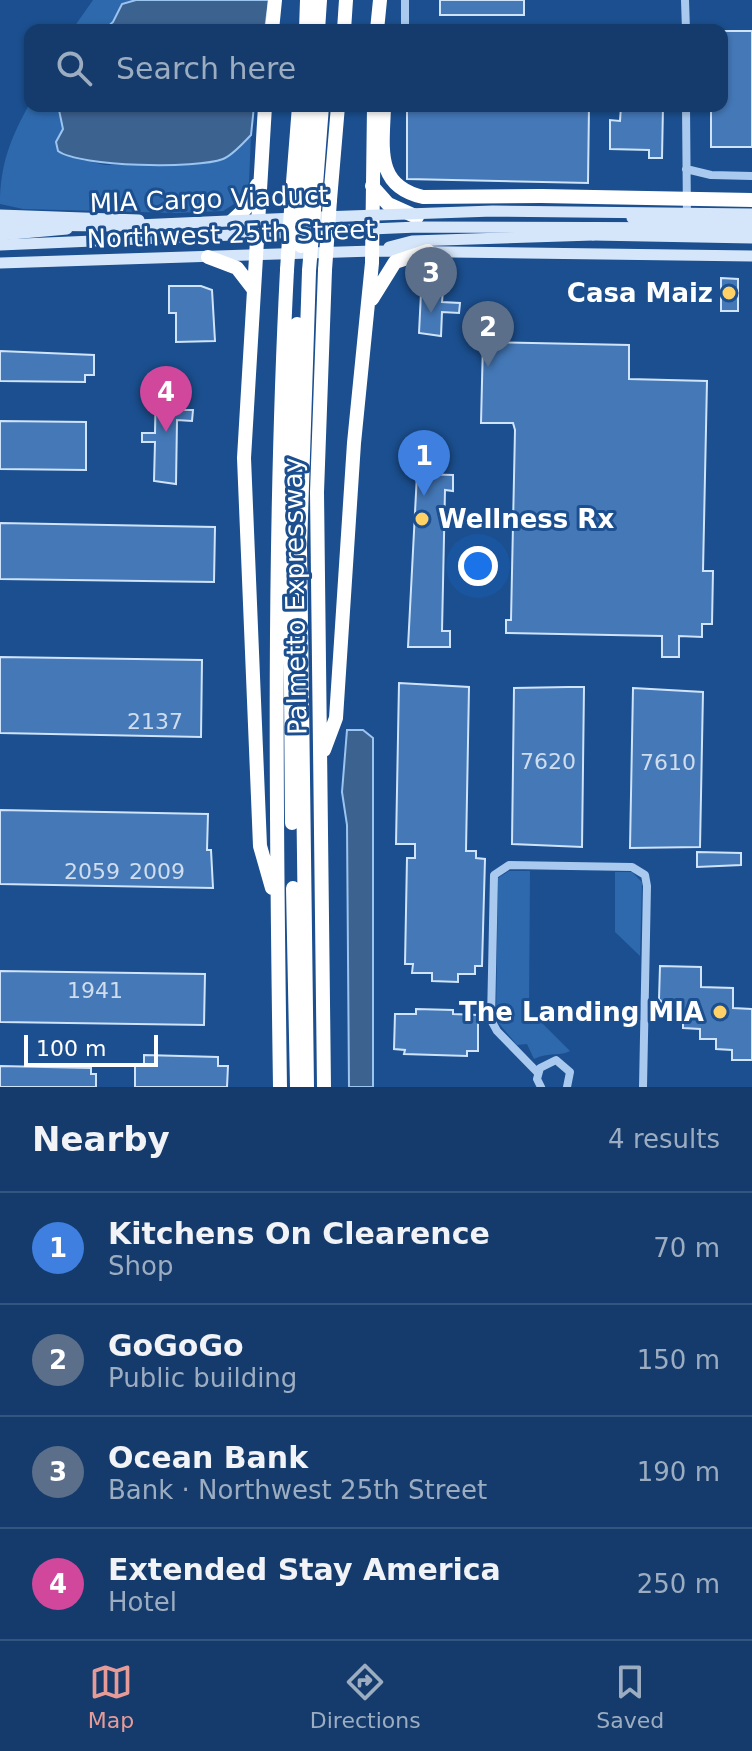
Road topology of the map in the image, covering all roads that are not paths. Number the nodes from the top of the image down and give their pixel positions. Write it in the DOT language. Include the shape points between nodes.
graph roads {
  1 [pos="275,0"];
  2 [pos="307,0"];
  3 [pos="320,0"];
  4 [pos="330,0"];
  5 [pos="346,0"];
  6 [pos="381,0"];
  7 [pos="405,0"];
  8 [pos="685,0"];
  9 [pos="273,24"];
  10 [pos="306,24"];
  11 [pos="318,24"];
  12 [pos="328,24"];
  13 [pos="344,24"];
  14 [pos="378,24"];
  15 [pos="383,24"];
  16 [pos="405,24"];
  17 [pos="686,24"];
  18 [pos="265,112"];
  19 [pos="300,112"];
  20 [pos="312,112"];
  21 [pos="321,112"];
  22 [pos="336,112"];
  23 [pos="374,112"];
  24 [pos="384,112"];
  25 [pos="686,112"];
  26 [pos="686,169"];
  27 [pos="752,176"];
  28 [pos="261,177"];
  29 [pos="372,186"];
  30 [pos="311,198"];
  31 [pos="752,200"];
  32 [pos="752,214"];
  33 [pos="0,215"];
  34 [pos="371,218"];
  35 [pos="102,219"];
  36 [pos="418,219"];
  37 [pos="687,219"];
  38 [pos="232,221"];
  39 [pos="258,221"];
  40 [pos="752,221"];
  41 [pos="0,225"];
  42 [pos="752,228"];
  43 [pos="0,235"];
  44 [pos="752,238"];
  45 [pos="0,245"];
  46 [pos="373,251"];
  47 [pos="428,251"];
  48 [pos="256,255"];
  49 [pos="686,255"];
  50 [pos="752,256"];
  51 [pos="208,257"];
  52 [pos="0,263"];
  53 [pos="299,271"];
  54 [pos="254,290"];
  55 [pos="368,306"];
  56 [pos="321,758"];
  57 [pos="278,908"];
  58 [pos="570,1072"];
  59 [pos="538,1073"];
  60 [pos="280,1087"];
  61 [pos="297,1087"];
  62 [pos="307,1087"];
  63 [pos="324,1087"];
  64 [pos="541,1087"];
  65 [pos="567,1087"];
  66 [pos="578,1087"];
  67 [pos="643,1087"];
  1 -- 9 [label="highway"];
  2 -- 10 [label="highway"];
  3 -- 11 [label="highway"];
  4 -- 12 [label="highway"];
  5 -- 13 [label="highway"];
  6 -- 14 [label="highway"];
  6 -- 15 [label="highway"];
  7 -- 16 [label="street"];
  8 -- 17 [label="street"];
  18 -- 28 [label="highway"];
  19 -- 30 [label="highway, Palmetto Expressway"];
  20 -- 30 [label="highway"];
  21 -- 30 [label="highway"];
  22 -- 30 [label="highway, Palmetto Expressway"];
  23 -- 29 [label="highway"];
  24 -- 31 [label="highway, bridge" via="388,176 407,193 423,197"];
  25 -- 26 [label="street"];
  26 -- 27 [label="street"];
  26 -- 37 [label="street"];
  28 -- 38 [label="highway" via="245,209"];
  28 -- 39 [label="highway"];
  29 -- 34 [label="highway"];
  29 -- 36 [label="highway" via="388,204"];
  30 -- 53 [label="highway, Palmetto Expressway, bridge"];
  30 -- 53 [label="highway, bridge"];
  30 -- 56 [label="highway, Palmetto Expressway, bridge" via="325,270 317,492"];
  32 -- 36 [label="main road, bridge"];
  33 -- 35 [label="main road, Northwest 25th Street"];
  34 -- 36 [label="main road, Northwest 25th Street"];
  34 -- 39 [label="main road, Northwest 25th Street"];
  34 -- 46 [label="highway"];
  35 -- 38 [label="main road, Northwest 25th Street"];
  35 -- 43 [label="main road" via="62,230"];
  36 -- 37 [label="main road, Northwest 25th Street"];
  36 -- 41 [label="main road, MIA Cargo Viaduct, bridge"];
  36 -- 42 [label="main road, bridge"];
  36 -- 45 [label="main road, MIA Cargo Viaduct, bridge"];
  37 -- 40 [label="main road, Northwest 25th Street"];
  37 -- 49 [label="street"];
  38 -- 39 [label="main road, Northwest 25th Street"];
  39 -- 48 [label="highway"];
  44 -- 46 [label="main road, bridge" via="593,235 412,241"];
  46 -- 47 [label="main road, Northwest 25th Street"];
  46 -- 48 [label="main road, Northwest 25th Street"];
  46 -- 55 [label="highway"];
  47 -- 49 [label="main road, Northwest 25th Street"];
  47 -- 55 [label="highway" via="395,262"];
  48 -- 51 [label="main road, Northwest 25th Street"];
  48 -- 54 [label="highway"];
  49 -- 50 [label="main road, Northwest 25th Street"];
  51 -- 52 [label="main road, Northwest 25th Street"];
  51 -- 54 [label="highway" via="237,268"];
  53 -- 57 [label="highway, Palmetto Expressway" via="279,483"];
  53 -- 61 [label="highway" via="290,547"];
  53 -- 62 [label="highway"];
  54 -- 57 [label="highway" via="245,517 260,846"];
  55 -- 56 [label="highway" via="336,718"];
  56 -- 63 [label="highway, Palmetto Expressway"];
  57 -- 60 [label="highway, Palmetto Expressway"];
  58 -- 59 [label="street" via="556,1060"];
  58 -- 65 [label="street"];
  58 -- 66 [label="street"];
  59 -- 64 [label="street"];
  59 -- 67 [label="street" via="491,1020 494,875 509,865 632,867 645,875 647,886"];
}
